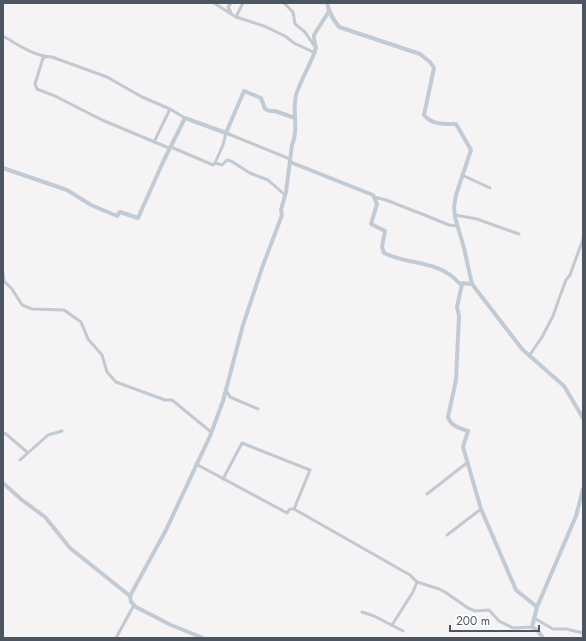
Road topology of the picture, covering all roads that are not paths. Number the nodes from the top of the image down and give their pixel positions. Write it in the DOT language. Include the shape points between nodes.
graph roads {
  1 [pos="214,3"];
  2 [pos="231,3"];
  3 [pos="243,3"];
  4 [pos="284,3"];
  5 [pos="327,3"];
  6 [pos="329,11"];
  7 [pos="231,13"];
  8 [pos="236,17"];
  9 [pos="3,36"];
  10 [pos="316,50"];
  11 [pos="46,56"];
  12 [pos="170,109"];
  13 [pos="185,118"];
  14 [pos="295,118"];
  15 [pos="226,133"];
  16 [pos="154,142"];
  17 [pos="171,147"];
  18 [pos="290,161"];
  19 [pos="215,162"];
  20 [pos="3,168"];
  21 [pos="462,175"];
  22 [pos="490,188"];
  23 [pos="285,195"];
  24 [pos="374,197"];
  25 [pos="455,215"];
  26 [pos="458,226"];
  27 [pos="519,234"];
  28 [pos="583,239"];
  29 [pos="3,273"];
  30 [pos="462,284"];
  31 [pos="472,284"];
  32 [pos="529,356"];
  33 [pos="226,390"];
  34 [pos="258,409"];
  35 [pos="583,418"];
  36 [pos="62,431"];
  37 [pos="212,432"];
  38 [pos="3,433"];
  39 [pos="27,452"];
  40 [pos="20,460"];
  41 [pos="468,462"];
  42 [pos="196,464"];
  43 [pos="223,479"];
  44 [pos="3,483"];
  45 [pos="583,489"];
  46 [pos="427,494"];
  47 [pos="294,509"];
  48 [pos="481,510"];
  49 [pos="447,535"];
  50 [pos="418,582"];
  51 [pos="130,596"];
  52 [pos="134,605"];
  53 [pos="537,607"];
  54 [pos="362,612"];
  55 [pos="533,620"];
  56 [pos="392,625"];
  57 [pos="532,627"];
  58 [pos="403,631"];
  59 [pos="583,633"];
  60 [pos="116,638"];
  61 [pos="203,638"];
  62 [pos="543,638"];
  1 -- 7 [label="street"];
  2 -- 7 [label="street" via="228,6"];
  3 -- 8 [label="street"];
  4 -- 10 [label="street" via="293,12 295,24 305,32"];
  5 -- 6 [label="street"];
  6 -- 10 [label="street" via="314,35"];
  6 -- 21 [label="street" via="339,26 420,54 430,62 434,68 424,115 440,124 456,124 460,130 471,150"];
  7 -- 8 [label="street"];
  8 -- 10 [label="street" via="278,32 294,43"];
  9 -- 11 [label="street" via="30,52"];
  10 -- 14 [label="street" via="296,95"];
  11 -- 12 [label="street" via="93,71"];
  11 -- 16 [label="street" via="43,58 35,84 37,89"];
  12 -- 13 [label="street"];
  12 -- 16 [label="street"];
  13 -- 15 [label="street"];
  13 -- 17 [label="street"];
  14 -- 15 [label="street" via="275,111 270,112 265,109 261,98 244,91"];
  14 -- 18 [label="street" via="296,130"];
  15 -- 18 [label="street"];
  15 -- 19 [label="street"];
  16 -- 17 [label="street"];
  17 -- 19 [label="street" via="212,165"];
  17 -- 20 [label="street" via="138,218 120,212 116,216 67,190"];
  18 -- 23 [label="street"];
  18 -- 24 [label="street"];
  19 -- 23 [label="street" via="222,165 231,160 250,173 268,180"];
  21 -- 22 [label="street"];
  21 -- 25 [label="street" via="454,200"];
  23 -- 33 [label="street" via="282,215 243,325"];
  24 -- 26 [label="street"];
  24 -- 30 [label="street" via="377,204 371,224 385,231 383,251 441,269"];
  25 -- 26 [label="street"];
  25 -- 27 [label="street" via="477,219"];
  26 -- 31 [label="street"];
  28 -- 32 [label="street" via="553,316"];
  29 -- 37 [label="street" via="4,281 22,305 32,309 64,310 81,322 88,339 102,355 107,372 116,382 164,400 172,400"];
  30 -- 31 [label="street"];
  30 -- 41 [label="street" via="457,307 459,316 456,380 448,416 453,425 468,431 463,447"];
  31 -- 32 [label="street"];
  32 -- 35 [label="street" via="564,386"];
  33 -- 34 [label="street" via="230,397"];
  33 -- 37 [label="street"];
  36 -- 39 [label="street" via="48,435"];
  37 -- 42 [label="street"];
  38 -- 39 [label="street"];
  39 -- 40 [label="street"];
  41 -- 46 [label="street"];
  41 -- 48 [label="street"];
  42 -- 43 [label="street"];
  42 -- 51 [label="street" via="166,530"];
  43 -- 47 [label="street" via="287,513"];
  43 -- 47 [label="street" via="242,443 310,470"];
  44 -- 51 [label="street" via="45,517 70,548"];
  45 -- 53 [label="street" via="576,516"];
  47 -- 50 [label="street"];
  48 -- 49 [label="street"];
  48 -- 53 [label="street" via="516,590"];
  50 -- 56 [label="street"];
  50 -- 57 [label="street" via="439,589 475,611 489,610 513,628"];
  51 -- 52 [label="street"];
  52 -- 60 [label="street"];
  52 -- 61 [label="street" via="171,625"];
  53 -- 55 [label="street"];
  54 -- 56 [label="street"];
  55 -- 57 [label="street"];
  55 -- 59 [label="street" via="553,629"];
  56 -- 58 [label="street"];
  57 -- 62 [label="street"];
}
